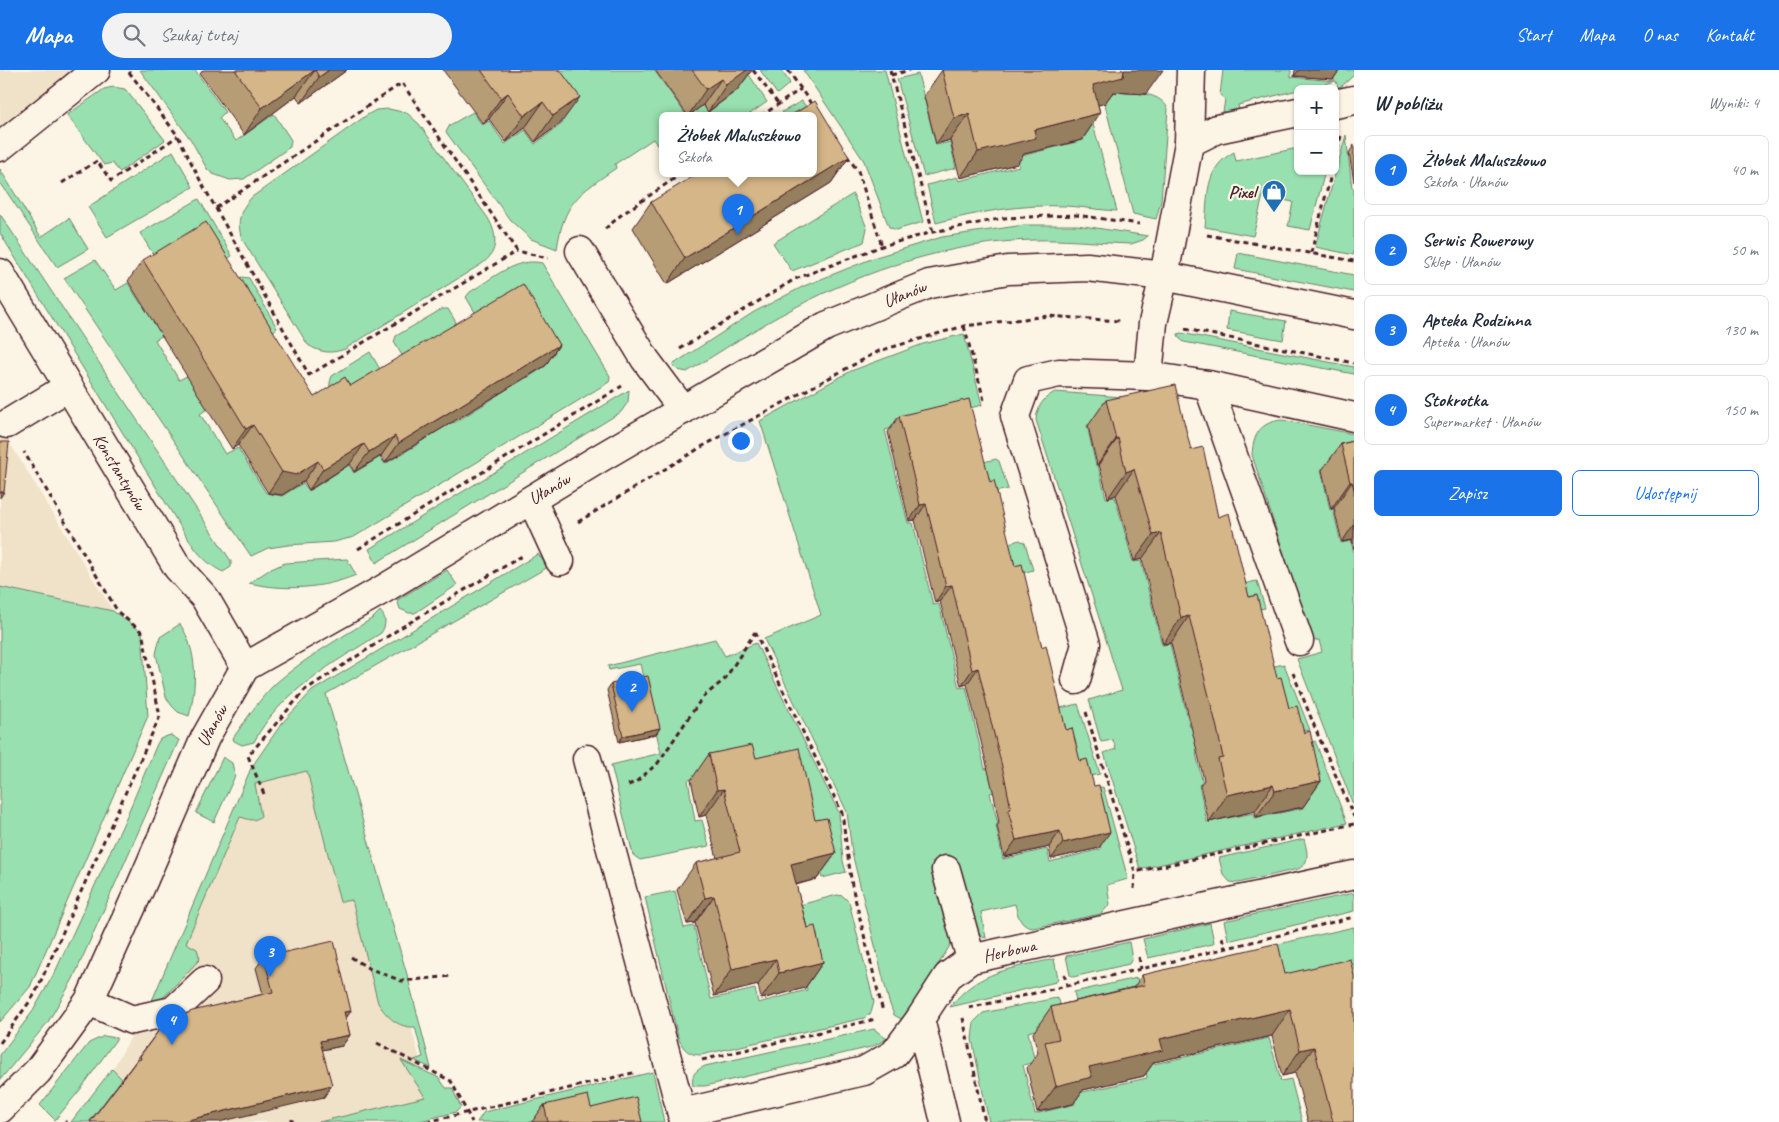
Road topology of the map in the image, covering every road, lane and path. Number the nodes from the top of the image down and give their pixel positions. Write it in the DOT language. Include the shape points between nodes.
graph roads {
  1 [pos="96,70"];
  2 [pos="128,70"];
  3 [pos="753,70"];
  4 [pos="788,70"];
  5 [pos="890,70"];
  6 [pos="910,70"];
  7 [pos="1191,70"];
  8 [pos="892,75"];
  9 [pos="801,89"];
  10 [pos="1354,100"];
  11 [pos="1339,103"];
  12 [pos="779,105"];
  13 [pos="812,105"];
  14 [pos="768,112"];
  15 [pos="1294,113"];
  16 [pos="1342,132"];
  17 [pos="178,136"];
  18 [pos="1189,143"];
  19 [pos="1339,143"];
  20 [pos="0,147"];
  21 [pos="846,154"];
  22 [pos="1331,175"];
  23 [pos="677,177"];
  24 [pos="62,184"];
  25 [pos="667,184"];
  26 [pos="671,189"];
  27 [pos="216,208"];
  28 [pos="621,215"];
  29 [pos="933,232"];
  30 [pos="882,246"];
  31 [pos="517,251"];
  32 [pos="580,251"];
  33 [pos="1311,253"];
  34 [pos="552,266"];
  35 [pos="0,273"];
  36 [pos="1164,276"];
  37 [pos="1354,314"];
  38 [pos="1152,323"];
  39 [pos="1354,363"];
  40 [pos="1148,376"];
  41 [pos="1208,385"];
  42 [pos="68,387"];
  43 [pos="683,410"];
  44 [pos="1354,417"];
  45 [pos="7,424"];
  46 [pos="532,500"];
  47 [pos="555,550"];
  48 [pos="1299,641"];
  49 [pos="245,667"];
  50 [pos="1076,680"];
  51 [pos="587,759"];
  52 [pos="264,794"];
  53 [pos="596,795"];
  54 [pos="1354,818"];
  55 [pos="1354,824"];
  56 [pos="946,870"];
  57 [pos="1354,875"];
  58 [pos="1354,917"];
  59 [pos="351,957"];
  60 [pos="971,959"];
  61 [pos="453,976"];
  62 [pos="205,981"];
  63 [pos="89,1001"];
  64 [pos="884,1017"];
  65 [pos="920,1019"];
  66 [pos="0,1043"];
  67 [pos="377,1043"];
  68 [pos="668,1065"];
  69 [pos="0,1109"];
  70 [pos="467,1112"];
  71 [pos="683,1118"];
  72 [pos="427,1122"];
  73 [pos="472,1122"];
  74 [pos="945,1122"];
  75 [pos="986,1122"];
  1 -- 20 [label="street"];
  2 -- 17 [label="path"];
  3 -- 12 [label="path"];
  4 -- 9 [label="path"];
  5 -- 8 [label="path"];
  6 -- 8 [label="path"];
  7 -- 18 [label="street"];
  8 -- 29 [label="path"];
  9 -- 12 [label="path"];
  9 -- 13 [label="path"];
  10 -- 11 [label="street"];
  12 -- 14 [label="path"];
  15 -- 18 [label="street" via="1217,129"];
  16 -- 19 [label="path"];
  17 -- 24 [label="path" via="110,181 97,161"];
  17 -- 27 [label="path"];
  18 -- 36 [label="street"];
  21 -- 30 [label="path" via="858,171"];
  22 -- 33 [label="path"];
  23 -- 25 [label="path"];
  25 -- 26 [label="path"];
  25 -- 28 [label="path"];
  27 -- 31 [label="path" via="402,83"];
  27 -- 31 [label="path" via="310,375"];
  31 -- 34 [label="path" via="547,257"];
  32 -- 43 [label="street" via="645,359"];
  35 -- 42 [label="street, Konstantynów"];
  36 -- 37 [label="street, Ułanów"];
  36 -- 38 [label="street"];
  36 -- 43 [label="street, Ułanów" via="1087,267 1008,270 929,284 826,326"];
  38 -- 39 [label="path"];
  38 -- 40 [label="street"];
  38 -- 47 [label="path" via="1048,316 964,326 879,351 703,446"];
  40 -- 41 [label="street"];
  40 -- 50 [label="street" via="1059,373 1028,380 1015,416 1086,644"];
  41 -- 44 [label="street"];
  41 -- 48 [label="street"];
  42 -- 45 [label="street"];
  42 -- 49 [label="street, Konstantynów" via="178,568 205,598"];
  43 -- 46 [label="street, Ułanów"];
  45 -- 66 [label="path" via="118,612 142,632 160,716 35,994"];
  46 -- 47 [label="street"];
  46 -- 49 [label="street, Ułanów"];
  47 -- 52 [label="path" via="402,627 305,690 248,756"];
  48 -- 54 [label="path" via="1284,652"];
  49 -- 63 [label="street, Ułanów" via="205,738"];
  50 -- 55 [label="path" via="1135,872"];
  51 -- 53 [label="street"];
  53 -- 64 [label="path" via="636,782 658,763 702,698 725,679 755,632 842,813 852,886"];
  53 -- 68 [label="street"];
  56 -- 60 [label="street"];
  57 -- 60 [label="street, Herbowa"];
  58 -- 75 [label="path" via="961,1010"];
  59 -- 61 [label="path" via="368,968 402,981"];
  60 -- 65 [label="street, Herbowa" via="948,976"];
  62 -- 63 [label="street" via="173,1011 132,1020"];
  63 -- 69 [label="street, Ułanów" via="38,1070"];
  64 -- 65 [label="path" via="898,1027"];
  64 -- 68 [label="path" via="708,1060"];
  65 -- 71 [label="street, Herbowa" via="894,1054 864,1071"];
  65 -- 74 [label="street"];
  67 -- 70 [label="path" via="451,1081"];
  68 -- 70 [label="path"];
  68 -- 71 [label="street"];
  70 -- 72 [label="path"];
  70 -- 73 [label="path"];
}
